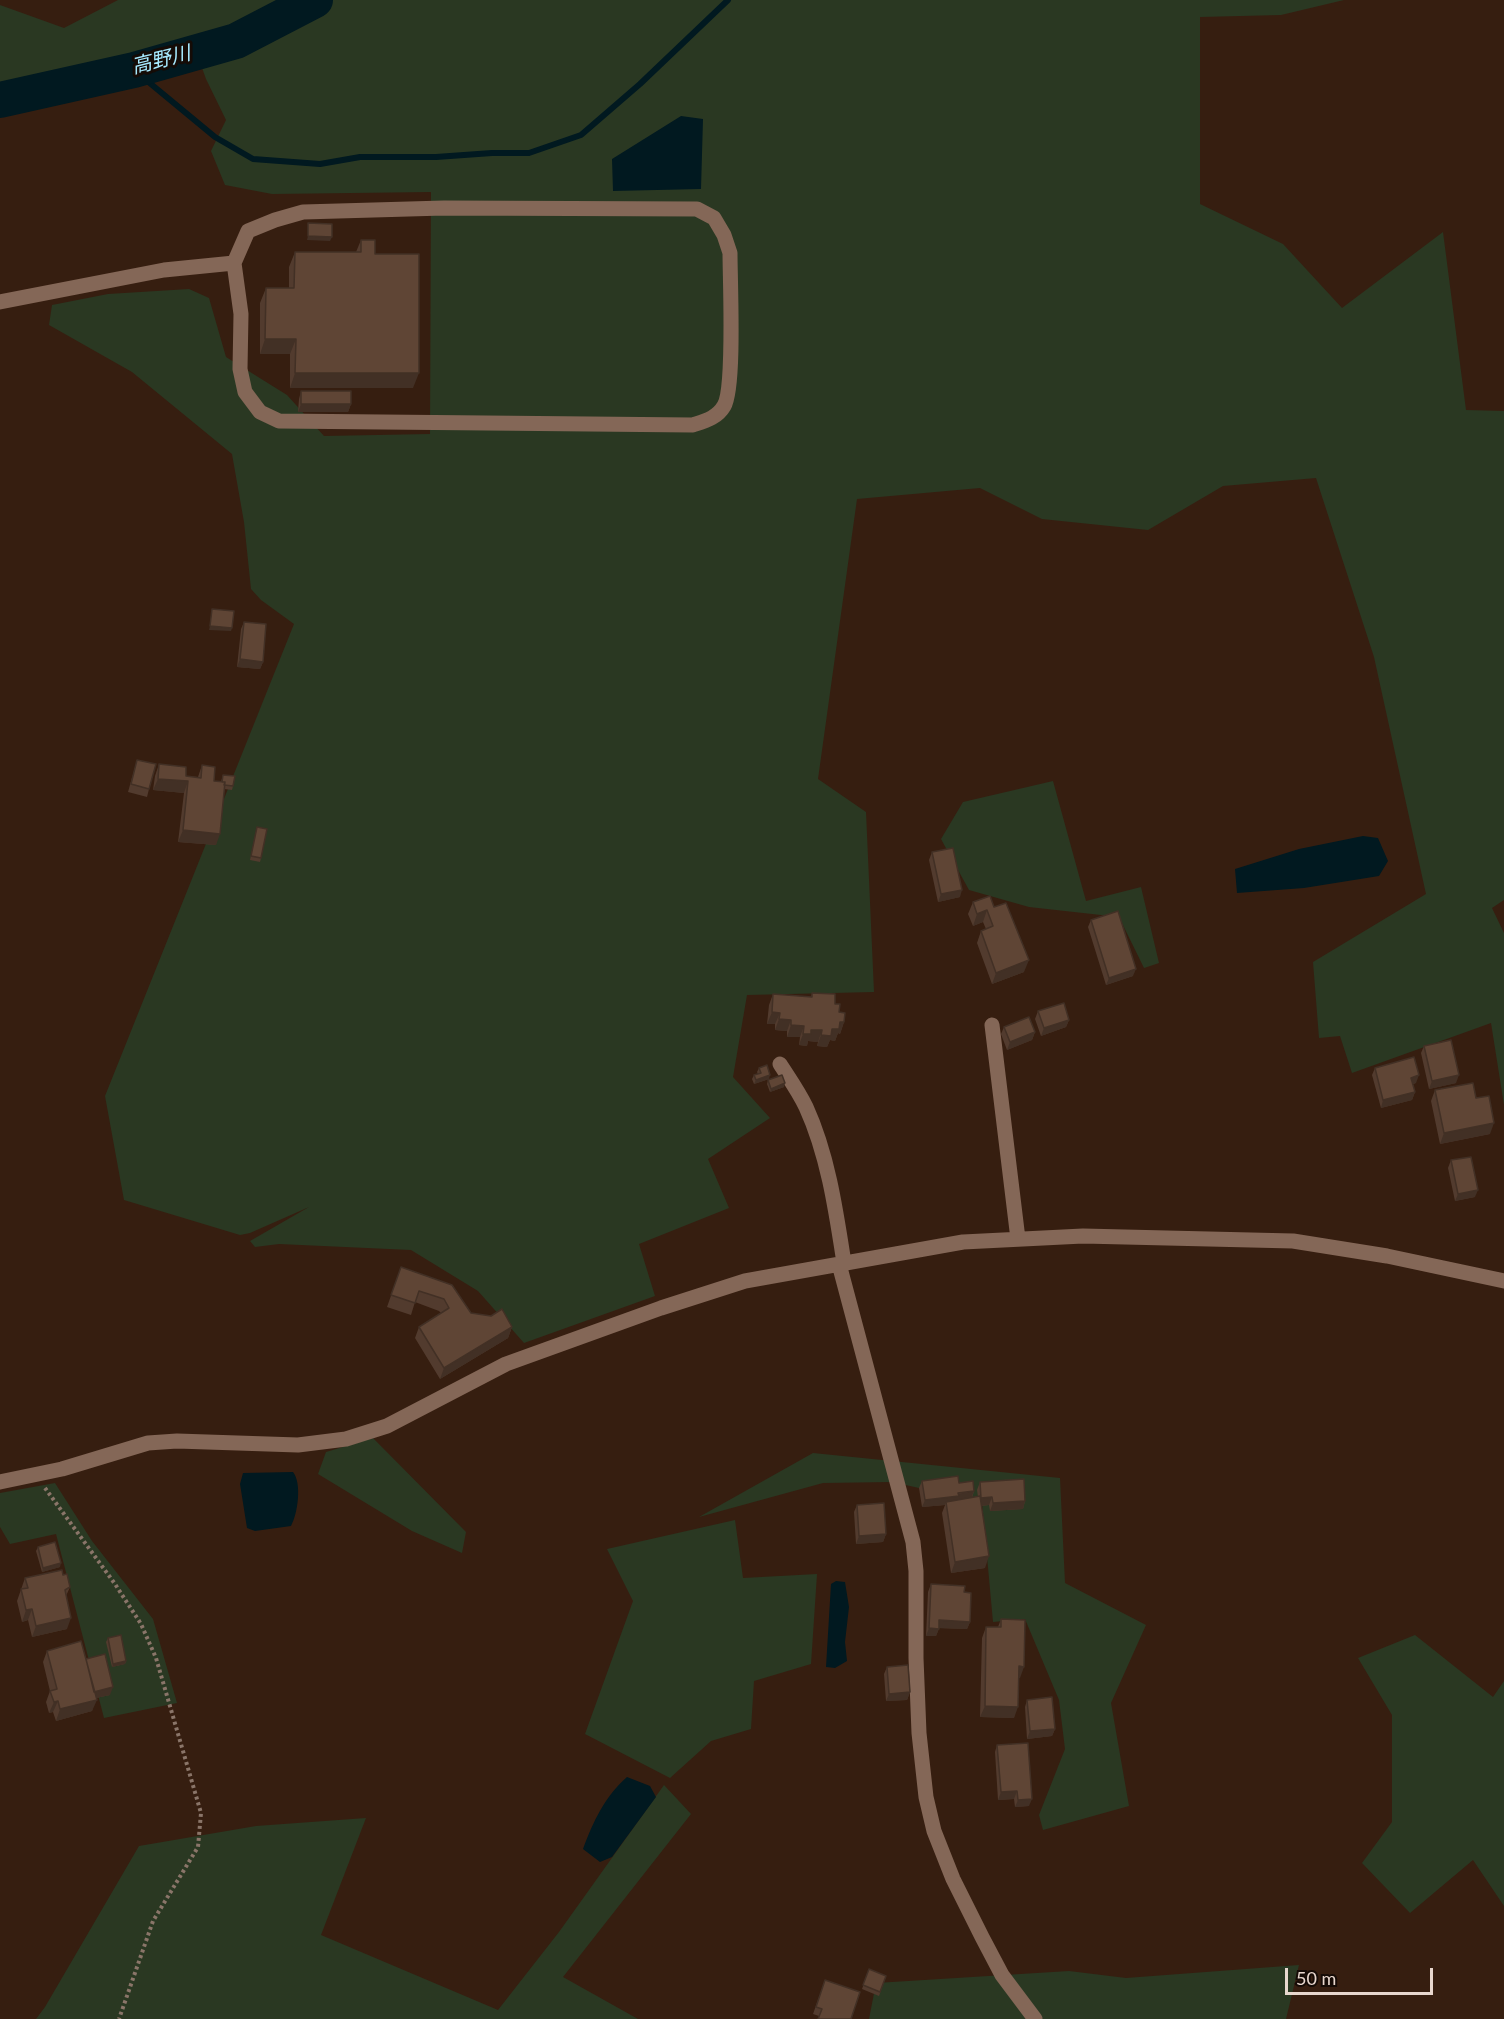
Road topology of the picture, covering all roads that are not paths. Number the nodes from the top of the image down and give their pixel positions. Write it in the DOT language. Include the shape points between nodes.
graph roads {
  1 [pos="234,262"];
  2 [pos="0,302"];
  3 [pos="992,1025"];
  4 [pos="780,1064"];
  5 [pos="1018,1239"];
  6 [pos="842,1263"];
  7 [pos="1504,1281"];
  8 [pos="0,1482"];
  9 [pos="1035,2019"];
  1 -- 1 [label="street" via="248,231 303,212 697,209 714,218 730,253 729,384 724,406 712,419 693,425 279,422 260,412 245,392 240,369 241,314"];
  1 -- 2 [label="street" via="164,270"];
  3 -- 5 [label="street"];
  4 -- 6 [label="street" via="806,1106 815,1131 827,1171"];
  5 -- 6 [label="street" via="963,1242"];
  5 -- 7 [label="street" via="1083,1236 1293,1241"];
  6 -- 8 [label="street" via="745,1281 660,1308 506,1364 387,1426 346,1439 298,1445 148,1443 62,1469"];
  6 -- 9 [label="street" via="913,1542 919,1733 934,1831 953,1879 1002,1974"];
}
